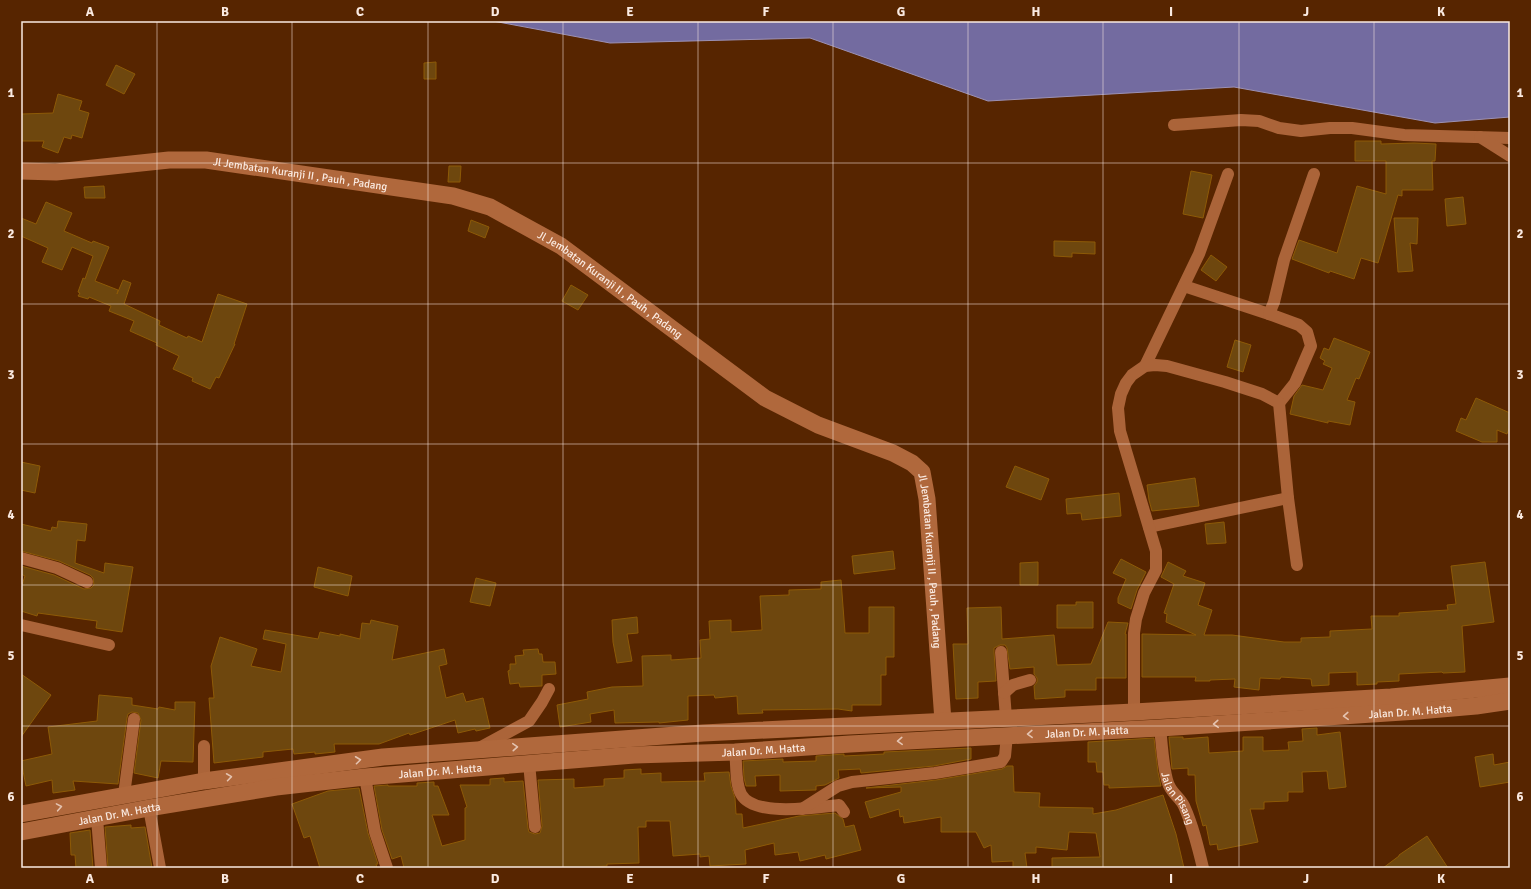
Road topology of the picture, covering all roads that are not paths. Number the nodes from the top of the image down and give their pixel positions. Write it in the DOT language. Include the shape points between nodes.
graph roads {
  1 [pos="1174,125"];
  2 [pos="1479,137"];
  3 [pos="1510,138"];
  4 [pos="1510,156"];
  5 [pos="21,171"];
  6 [pos="1228,174"];
  7 [pos="1314,174"];
  8 [pos="21,175"];
  9 [pos="1184,286"];
  10 [pos="1269,314"];
  11 [pos="1145,366"];
  12 [pos="1280,402"];
  13 [pos="1288,498"];
  14 [pos="1149,527"];
  15 [pos="21,558"];
  16 [pos="1297,565"];
  17 [pos="87,582"];
  18 [pos="21,625"];
  19 [pos="109,646"];
  20 [pos="1001,652"];
  21 [pos="1030,680"];
  22 [pos="1510,686"];
  23 [pos="549,689"];
  24 [pos="1004,693"];
  25 [pos="1485,696"];
  26 [pos="1510,701"];
  27 [pos="1134,712"];
  28 [pos="1006,718"];
  29 [pos="134,719"];
  30 [pos="943,721"];
  31 [pos="1160,728"];
  32 [pos="1007,735"];
  33 [pos="204,746"];
  34 [pos="476,749"];
  35 [pos="735,752"];
  36 [pos="529,763"];
  37 [pos="365,776"];
  38 [pos="201,781"];
  39 [pos="124,795"];
  40 [pos="202,799"];
  41 [pos="149,808"];
  42 [pos="802,809"];
  43 [pos="844,812"];
  44 [pos="21,814"];
  45 [pos="97,818"];
  46 [pos="535,827"];
  47 [pos="21,832"];
  48 [pos="101,868"];
  49 [pos="160,868"];
  50 [pos="387,868"];
  51 [pos="1203,868"];
  1 -- 2 [label="street" via="1241,120 1259,121 1279,128 1301,131 1352,128 1404,135"];
  2 -- 3 [label="street"];
  2 -- 4 [label="street"];
  5 -- 8 [label="street"];
  5 -- 30 [label="main road, Jl Jembatan Kuranji II , Pauh , Padang" via="56,172 169,160 206,160 453,196 490,207 561,246 765,398 818,425 893,453 912,463 922,472 927,499"];
  6 -- 9 [label="street" via="1199,254"];
  7 -- 10 [label="street" via="1284,260"];
  9 -- 10 [label="street"];
  9 -- 11 [label="street"];
  10 -- 12 [label="street" via="1308,332 1311,346 1295,383"];
  11 -- 12 [label="street" via="1167,366 1220,380"];
  11 -- 14 [label="street" via="1126,383 1118,408 1120,431"];
  12 -- 13 [label="street"];
  13 -- 14 [label="street"];
  13 -- 16 [label="street"];
  14 -- 27 [label="street" via="1156,551 1156,570 1144,593 1135,626"];
  15 -- 17 [label="street" via="57,568"];
  18 -- 19 [label="street"];
  20 -- 24 [label="street"];
  21 -- 24 [label="street" via="1013,685"];
  22 -- 25 [label="main road, Jalan Dr. M. Hatta"];
  23 -- 34 [label="street" via="529,721"];
  24 -- 28 [label="street"];
  25 -- 26 [label="main road, Jalan Dr. M. Hatta"];
  25 -- 27 [label="main road, Jalan Dr. M. Hatta" via="1391,697"];
  25 -- 31 [label="main road, Jalan Dr. M. Hatta, one-way" via="1418,711"];
  27 -- 28 [label="main road, Jalan Dr. M. Hatta"];
  28 -- 30 [label="main road, Jalan Dr. M. Hatta"];
  29 -- 39 [label="street"];
  34 -- 30 [label="main road, Jalan Dr. M. Hatta, one-way" via="703,733"];
  31 -- 32 [label="main road, Jalan Dr. M. Hatta, one-way"];
  31 -- 51 [label="street, Jalan Pisang" via="1168,783 1183,805"];
  32 -- 35 [label="main road, Jalan Dr. M. Hatta, one-way"];
  32 -- 42 [label="street" via="1005,756 1001,762 935,773 852,782 838,786"];
  33 -- 38 [label="street"];
  38 -- 34 [label="main road, Jalan Dr. M. Hatta, one-way" via="384,757"];
  35 -- 36 [label="main road, Jalan Dr. M. Hatta" via="634,755"];
  35 -- 42 [label="street" via="738,785 746,800 768,808"];
  36 -- 37 [label="main road, Jalan Dr. M. Hatta"];
  36 -- 46 [label="street"];
  37 -- 40 [label="main road, Jalan Dr. M. Hatta"];
  37 -- 50 [label="street" via="375,832"];
  38 -- 39 [label="main road, Jalan Dr. M. Hatta"];
  38 -- 40 [label="main road"];
  44 -- 39 [label="main road, Jalan Dr. M. Hatta, one-way"];
  40 -- 41 [label="main road, Jalan Dr. M. Hatta"];
  41 -- 45 [label="main road, Jalan Dr. M. Hatta"];
  41 -- 49 [label="street"];
  42 -- 43 [label="street" via="839,805"];
  45 -- 47 [label="main road, Jalan Dr. M. Hatta"];
  45 -- 48 [label="street"];
}
